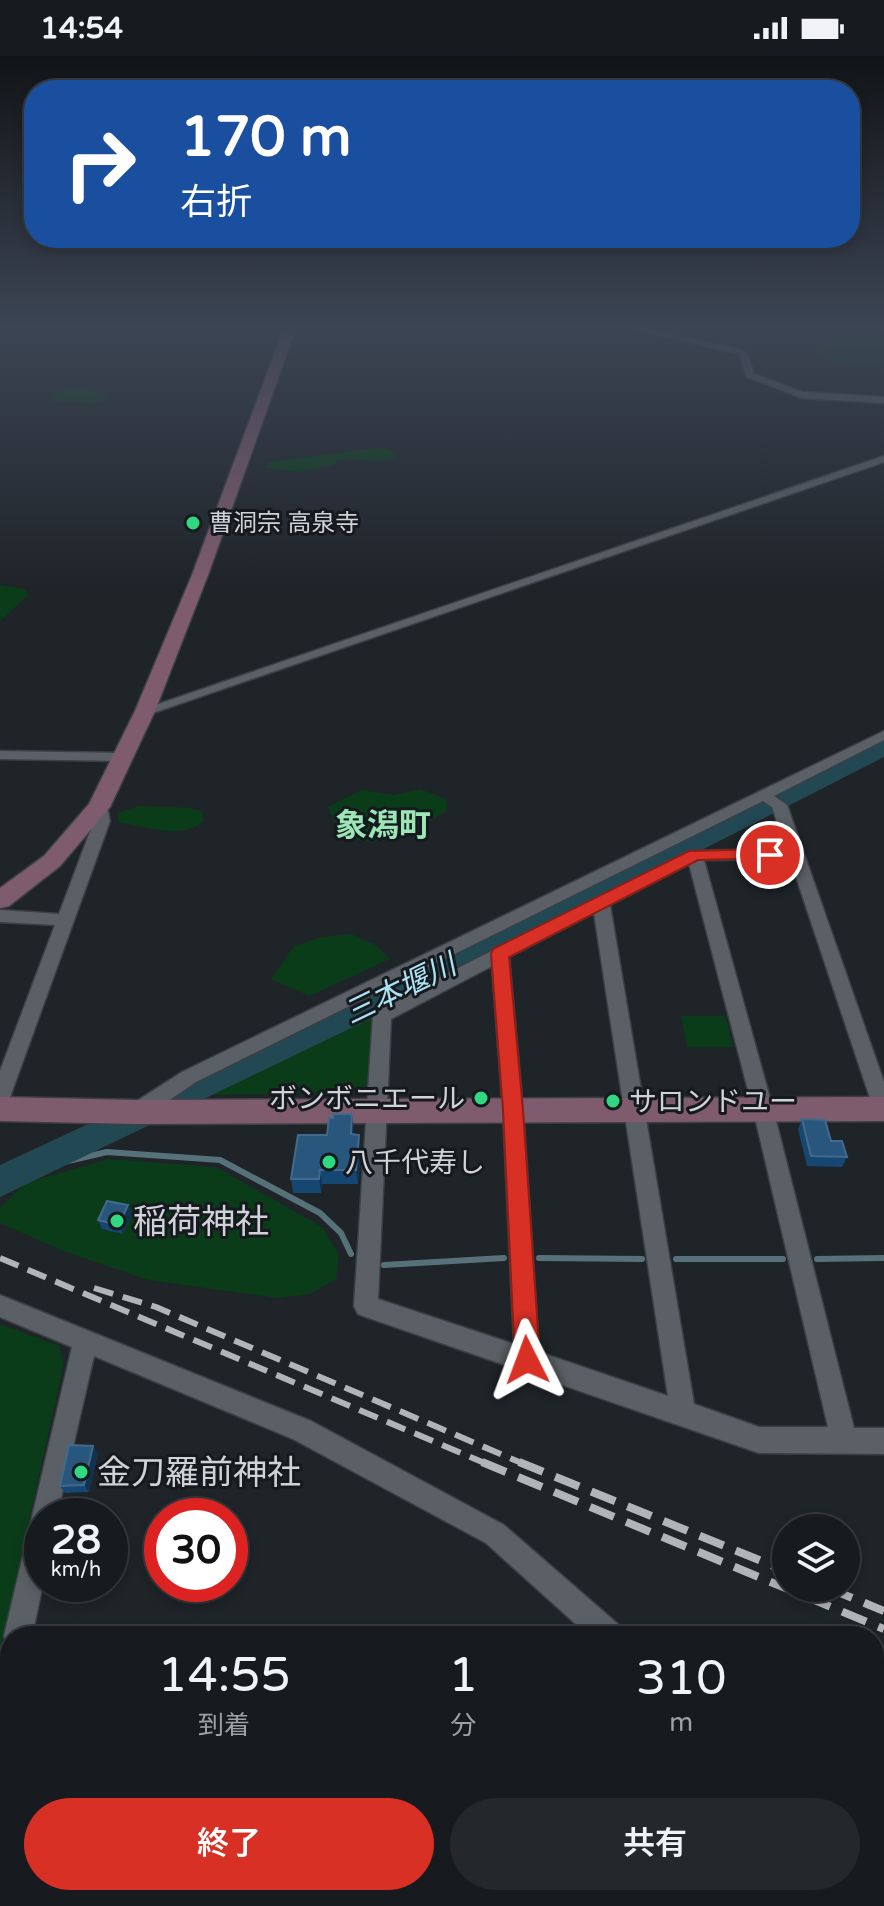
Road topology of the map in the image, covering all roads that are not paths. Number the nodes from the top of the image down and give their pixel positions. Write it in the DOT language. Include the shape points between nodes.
graph roads {
  1 [pos="259,414"];
  2 [pos="884,459"];
  3 [pos="145,711"];
  4 [pos="884,724"];
  5 [pos="884,735"];
  6 [pos="0,755"];
  7 [pos="123,757"];
  8 [pos="769,798"];
  9 [pos="99,807"];
  10 [pos="795,854"];
  11 [pos="695,855"];
  12 [pos="0,900"];
  13 [pos="601,902"];
  14 [pos="0,916"];
  15 [pos="67,920"];
  16 [pos="500,954"];
  17 [pos="427,963"];
  18 [pos="444,982"];
  19 [pos="0,1097"];
  20 [pos="0,1109"];
  21 [pos="635,1109"];
  22 [pos="763,1109"];
  23 [pos="376,1110"];
  24 [pos="513,1110"];
  25 [pos="884,1110"];
  26 [pos="136,1112"];
  27 [pos="0,1306"];
  28 [pos="85,1342"];
  29 [pos="527,1360"];
  30 [pos="683,1413"];
  31 [pos="844,1440"];
  32 [pos="884,1441"];
  33 [pos="48,1498"];
  34 [pos="25,1602"];
  35 [pos="20,1626"];
  36 [pos="599,1626"];
  1 -- 3 [label="street"];
  2 -- 3 [label="street"];
  3 -- 7 [label="street"];
  4 -- 17 [label="street" via="440,944 426,955"];
  5 -- 8 [label="street"];
  6 -- 7 [label="street"];
  7 -- 9 [label="street"];
  8 -- 10 [label="street"];
  8 -- 17 [label="street"];
  9 -- 12 [label="street" via="52,861"];
  9 -- 15 [label="street" via="102,821"];
  10 -- 11 [label="street"];
  10 -- 25 [label="street"];
  11 -- 13 [label="street"];
  11 -- 22 [label="street"];
  13 -- 16 [label="street"];
  13 -- 21 [label="street"];
  14 -- 15 [label="street"];
  15 -- 19 [label="street"];
  16 -- 18 [label="street"];
  16 -- 24 [label="street"];
  17 -- 18 [label="street"];
  17 -- 26 [label="street" via="189,1077"];
  18 -- 23 [label="street" via="382,1015"];
  20 -- 26 [label="street"];
  21 -- 22 [label="street"];
  21 -- 24 [label="street"];
  21 -- 30 [label="street"];
  22 -- 25 [label="street"];
  22 -- 31 [label="street"];
  23 -- 24 [label="street"];
  23 -- 26 [label="street"];
  23 -- 29 [label="street" via="366,1306"];
  24 -- 29 [label="street"];
  27 -- 28 [label="street"];
  28 -- 33 [label="street"];
  28 -- 36 [label="street" via="302,1430 495,1534"];
  29 -- 30 [label="street"];
  30 -- 31 [label="street" via="759,1440"];
  31 -- 32 [label="street"];
  34 -- 35 [label="street"];
}
